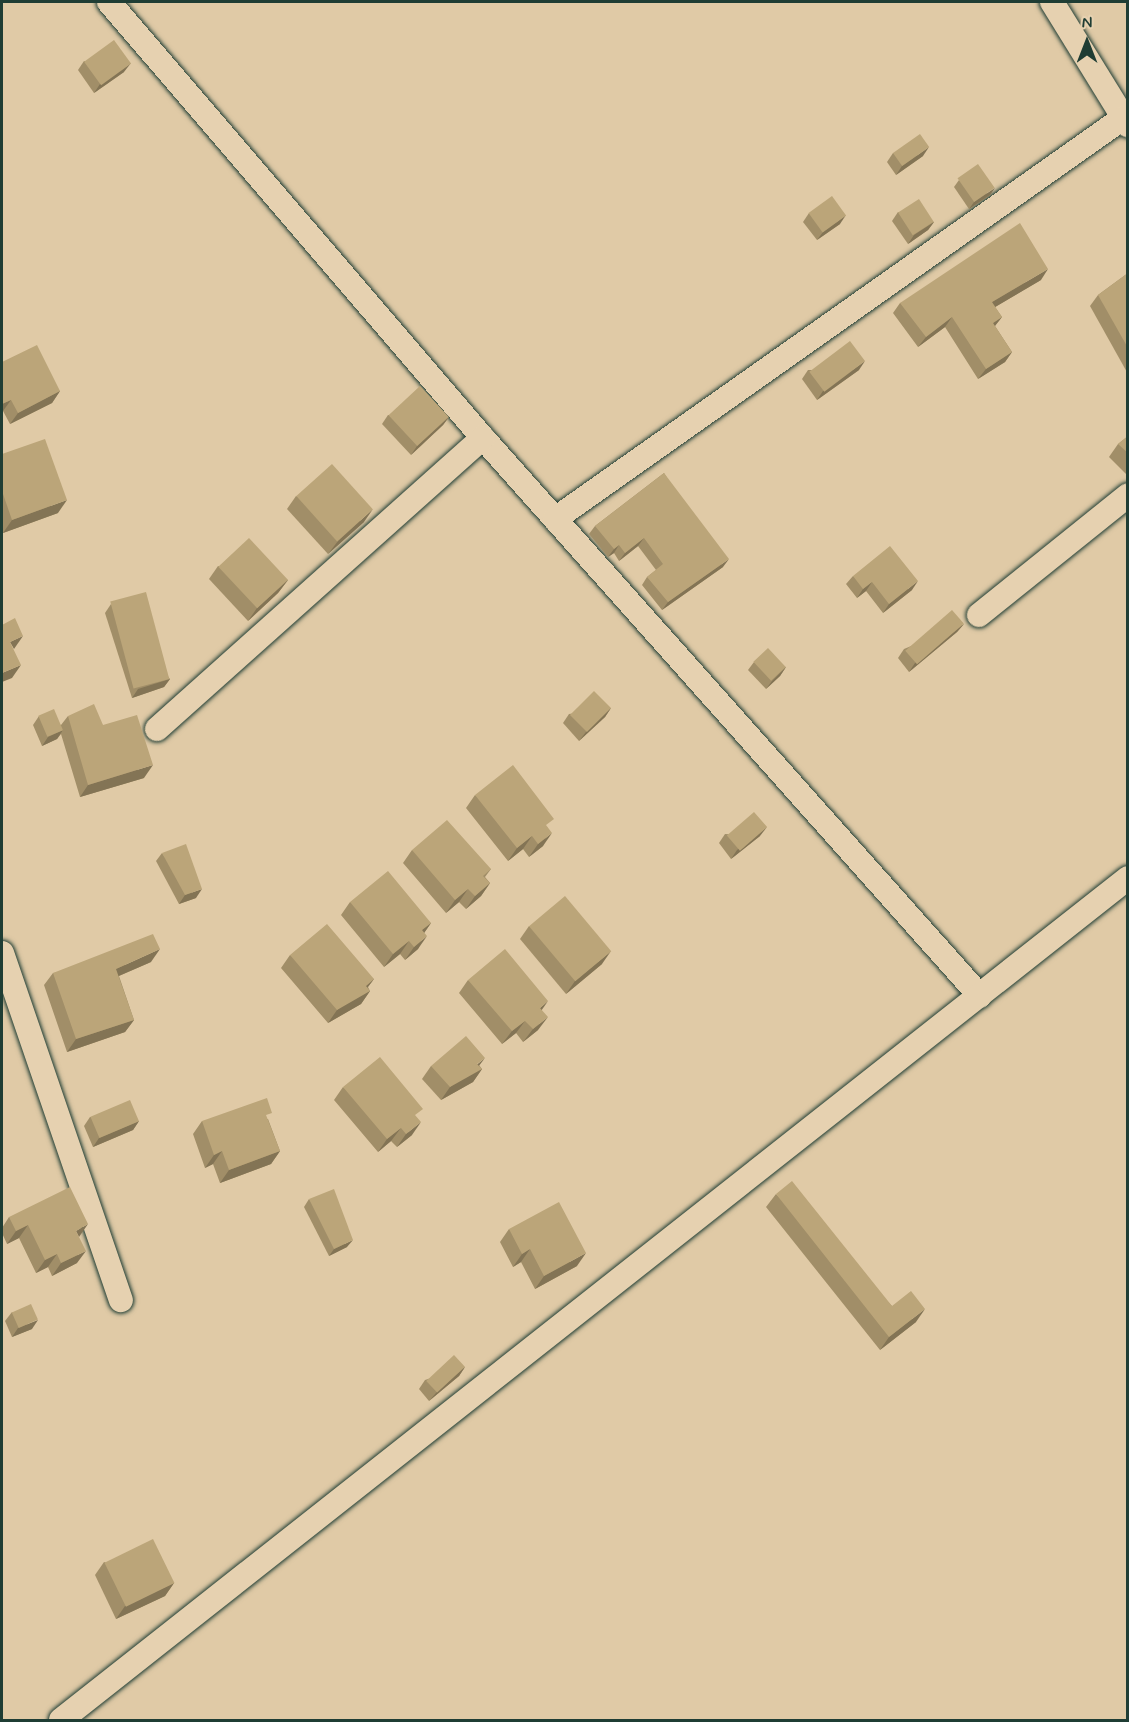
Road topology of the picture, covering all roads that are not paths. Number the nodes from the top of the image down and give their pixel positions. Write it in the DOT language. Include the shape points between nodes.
graph roads {
  1 [pos="109,2"];
  2 [pos="1052,2"];
  3 [pos="1125,121"];
  4 [pos="483,438"];
  5 [pos="1128,495"];
  6 [pos="555,519"];
  7 [pos="979,615"];
  8 [pos="157,729"];
  9 [pos="1128,878"];
  10 [pos="2,953"];
  11 [pos="980,996"];
  12 [pos="122,1300"];
  13 [pos="61,1720"];
  1 -- 4 [label="street"];
  2 -- 3 [label="street"];
  3 -- 6 [label="street"];
  4 -- 6 [label="street"];
  4 -- 8 [label="street"];
  5 -- 7 [label="street"];
  6 -- 11 [label="street"];
  9 -- 11 [label="street"];
  10 -- 12 [label="street"];
  11 -- 13 [label="street"];
}
